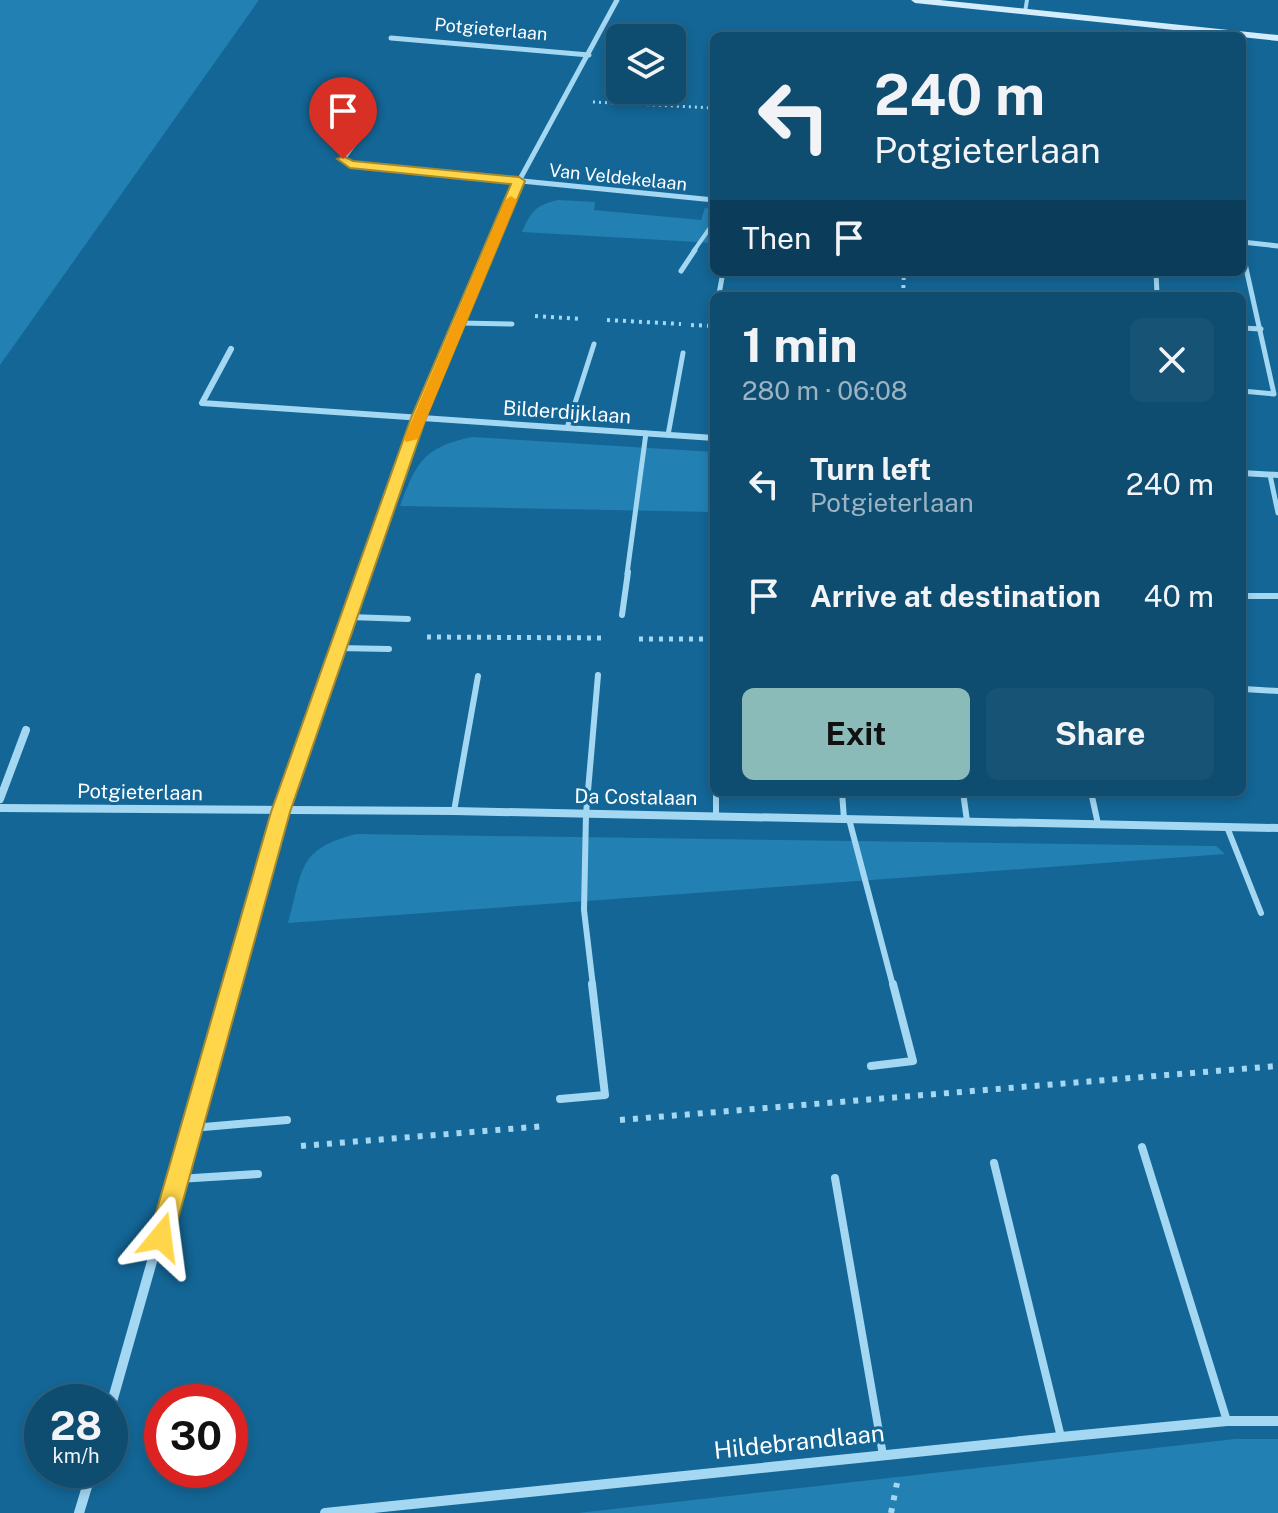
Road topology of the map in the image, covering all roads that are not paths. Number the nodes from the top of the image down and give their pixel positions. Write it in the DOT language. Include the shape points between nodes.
graph roads {
  1 [pos="617,0"];
  2 [pos="915,0"];
  3 [pos="1027,0"];
  4 [pos="1025,12"];
  5 [pos="1194,32"];
  6 [pos="1246,36"];
  7 [pos="391,38"];
  8 [pos="1278,38"];
  9 [pos="589,55"];
  10 [pos="357,140"];
  11 [pos="519,181"];
  12 [pos="710,200"];
  13 [pos="710,240"];
  14 [pos="1246,242"];
  15 [pos="1278,246"];
  16 [pos="1246,267"];
  17 [pos="681,271"];
  18 [pos="460,323"];
  19 [pos="512,324"];
  20 [pos="1246,328"];
  21 [pos="1261,329"];
  22 [pos="594,344"];
  23 [pos="231,349"];
  24 [pos="683,353"];
  25 [pos="1246,391"];
  26 [pos="418,418"];
  27 [pos="567,428"];
  28 [pos="646,433"];
  29 [pos="668,435"];
  30 [pos="710,438"];
  31 [pos="1246,473"];
  32 [pos="1274,475"];
  33 [pos="1278,513"];
  34 [pos="1246,596"];
  35 [pos="1278,596"];
  36 [pos="622,615"];
  37 [pos="349,617"];
  38 [pos="408,619"];
  39 [pos="338,648"];
  40 [pos="389,649"];
  41 [pos="598,675"];
  42 [pos="478,676"];
  43 [pos="1246,689"];
  44 [pos="1278,691"];
  45 [pos="26,730"];
  46 [pos="716,796"];
  47 [pos="843,796"];
  48 [pos="964,796"];
  49 [pos="1092,796"];
  50 [pos="0,799"];
  51 [pos="0,808"];
  52 [pos="454,811"];
  53 [pos="280,812"];
  54 [pos="586,814"];
  55 [pos="716,816"];
  56 [pos="847,819"];
  57 [pos="967,821"];
  58 [pos="1098,824"];
  59 [pos="1227,827"];
  60 [pos="1278,828"];
  61 [pos="1261,913"];
  62 [pos="871,1066"];
  63 [pos="560,1099"];
  64 [pos="287,1120"];
  65 [pos="192,1128"];
  66 [pos="1142,1147"];
  67 [pos="994,1163"];
  68 [pos="258,1174"];
  69 [pos="835,1178"];
  70 [pos="178,1179"];
  71 [pos="117,1384"];
  72 [pos="1227,1421"];
  73 [pos="1278,1421"];
  74 [pos="1061,1437"];
  75 [pos="883,1455"];
  76 [pos="87,1488"];
  77 [pos="79,1513"];
  78 [pos="325,1513"];
  1 -- 9 [label="street"];
  2 -- 4 [label="main road"];
  3 -- 4 [label="lane"];
  4 -- 5 [label="main road"];
  6 -- 8 [label="main road"];
  7 -- 9 [label="street, Potgieterlaan"];
  9 -- 11 [label="street"];
  10 -- 11 [label="street" via="343,159 350,164"];
  11 -- 12 [label="street, Van Veldekelaan"];
  11 -- 18 [label="street"];
  13 -- 17 [label="lane" via="687,255"];
  14 -- 15 [label="street"];
  16 -- 21 [label="lane"];
  18 -- 19 [label="lane"];
  18 -- 26 [label="street"];
  20 -- 21 [label="lane"];
  21 -- 25 [label="lane" via="1274,394"];
  22 -- 27 [label="lane"];
  23 -- 26 [label="street" via="202,403"];
  24 -- 29 [label="lane"];
  26 -- 27 [label="street, Bilderdijklaan"];
  26 -- 37 [label="street"];
  27 -- 28 [label="street, Bilderdijklaan"];
  28 -- 29 [label="street, Bilderdijklaan"];
  28 -- 36 [label="lane"];
  29 -- 30 [label="street, Bilderdijklaan"];
  31 -- 32 [label="street"];
  32 -- 33 [label="lane"];
  34 -- 35 [label="lane"];
  37 -- 38 [label="lane"];
  37 -- 39 [label="street"];
  39 -- 40 [label="lane"];
  39 -- 53 [label="street"];
  41 -- 54 [label="lane"];
  42 -- 52 [label="lane"];
  43 -- 44 [label="lane"];
  45 -- 50 [label="street"];
  46 -- 55 [label="lane"];
  47 -- 56 [label="lane"];
  48 -- 57 [label="lane"];
  49 -- 58 [label="lane"];
  51 -- 53 [label="street, Potgieterlaan"];
  52 -- 53 [label="street, Da Costalaan"];
  52 -- 54 [label="street, Da Costalaan"];
  53 -- 65 [label="street"];
  54 -- 55 [label="street, Da Costalaan"];
  54 -- 63 [label="lane" via="584,910 605,1095"];
  55 -- 56 [label="street, Da Costalaan"];
  56 -- 57 [label="street, Da Costalaan"];
  56 -- 62 [label="lane" via="913,1061"];
  57 -- 58 [label="street, Da Costalaan"];
  58 -- 59 [label="street, Da Costalaan"];
  59 -- 60 [label="street, Da Costalaan"];
  59 -- 61 [label="lane"];
  64 -- 65 [label="lane"];
  65 -- 70 [label="street"];
  66 -- 72 [label="lane"];
  67 -- 74 [label="lane"];
  68 -- 70 [label="lane"];
  69 -- 75 [label="lane"];
  70 -- 71 [label="street"];
  72 -- 73 [label="street, Hildebrandlaan"];
  72 -- 74 [label="street, Hildebrandlaan"];
  74 -- 75 [label="street, Hildebrandlaan"];
  75 -- 78 [label="street, Hildebrandlaan"];
  76 -- 77 [label="street"];
}
